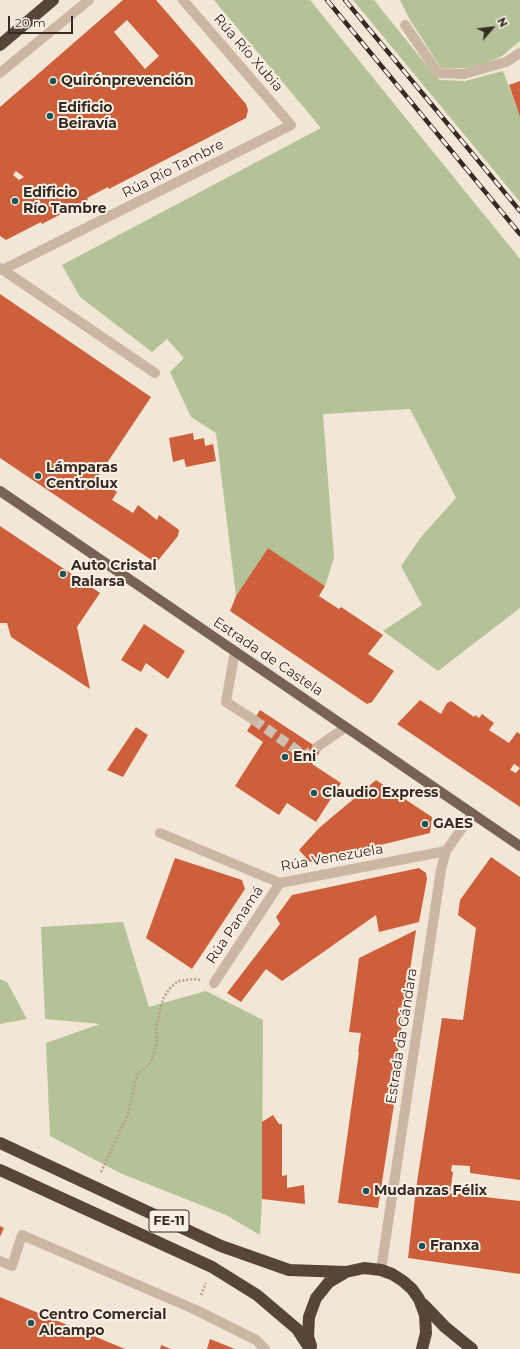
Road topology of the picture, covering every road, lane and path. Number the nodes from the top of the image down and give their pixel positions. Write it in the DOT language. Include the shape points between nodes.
graph roads {
  1 [pos="53,0"];
  2 [pos="89,0"];
  3 [pos="183,0"];
  4 [pos="404,25"];
  5 [pos="0,45"];
  6 [pos="520,52"];
  7 [pos="0,73"];
  8 [pos="291,125"];
  9 [pos="1,269"];
  10 [pos="155,372"];
  11 [pos="0,491"];
  12 [pos="235,651"];
  13 [pos="254,720"];
  14 [pos="346,727"];
  15 [pos="316,747"];
  16 [pos="472,814"];
  17 [pos="160,833"];
  18 [pos="520,846"];
  19 [pos="446,851"];
  20 [pos="280,884"];
  21 [pos="214,983"];
  22 [pos="0,1143"];
  23 [pos="0,1170"];
  24 [pos="94,1186"];
  25 [pos="0,1261"];
  26 [pos="381,1270"];
  27 [pos="346,1272"];
  28 [pos="206,1282"];
  29 [pos="201,1296"];
  30 [pos="419,1299"];
  31 [pos="265,1349"];
  32 [pos="311,1349"];
  33 [pos="422,1349"];
  34 [pos="472,1349"];
  1 -- 5 [label="highway"];
  2 -- 7 [label="street"];
  3 -- 8 [label="street, Rúa Río Xubia"];
  4 -- 6 [label="street" via="438,73 464,74 506,62"];
  8 -- 9 [label="street, Rúa Río Tambre"];
  9 -- 10 [label="street"];
  11 -- 12 [label="main road, Estrada de Castela"];
  12 -- 13 [label="street" via="226,702"];
  12 -- 14 [label="main road, Estrada de Castela"];
  14 -- 15 [label="street"];
  14 -- 16 [label="main road, Estrada de Castela"];
  16 -- 18 [label="main road, Estrada de Castela"];
  16 -- 19 [label="street, Estrada da Gándara"];
  17 -- 20 [label="street, Rúa Venezuela"];
  19 -- 20 [label="street, Rúa Venezuela"];
  19 -- 26 [label="street, Estrada da Gándara"];
  20 -- 21 [label="street, Rúa Panamá"];
  21 -- 24 [label="path" via="194,979 178,981 169,989 159,1012 157,1043 151,1062 137,1075 128,1114"];
  22 -- 24 [label="highway, FE-11"];
  23 -- 32 [label="highway, FE-11" via="212,1267 257,1296 292,1324"];
  24 -- 27 [label="highway, FE-11" via="221,1246 289,1270"];
  25 -- 31 [label="street" via="12,1266 22,1234 196,1310 256,1340"];
  26 -- 27 [label="highway, FE-11" via="364,1268"];
  26 -- 30 [label="highway, FE-11" via="403,1280"];
  27 -- 32 [label="highway, FE-11" via="329,1282 316,1298 309,1317 308,1337"];
  28 -- 29 [label="path"];
  30 -- 33 [label="highway, FE-11" via="425,1315 426,1333"];
  30 -- 34 [label="highway, FE-11" via="445,1327"];
}
